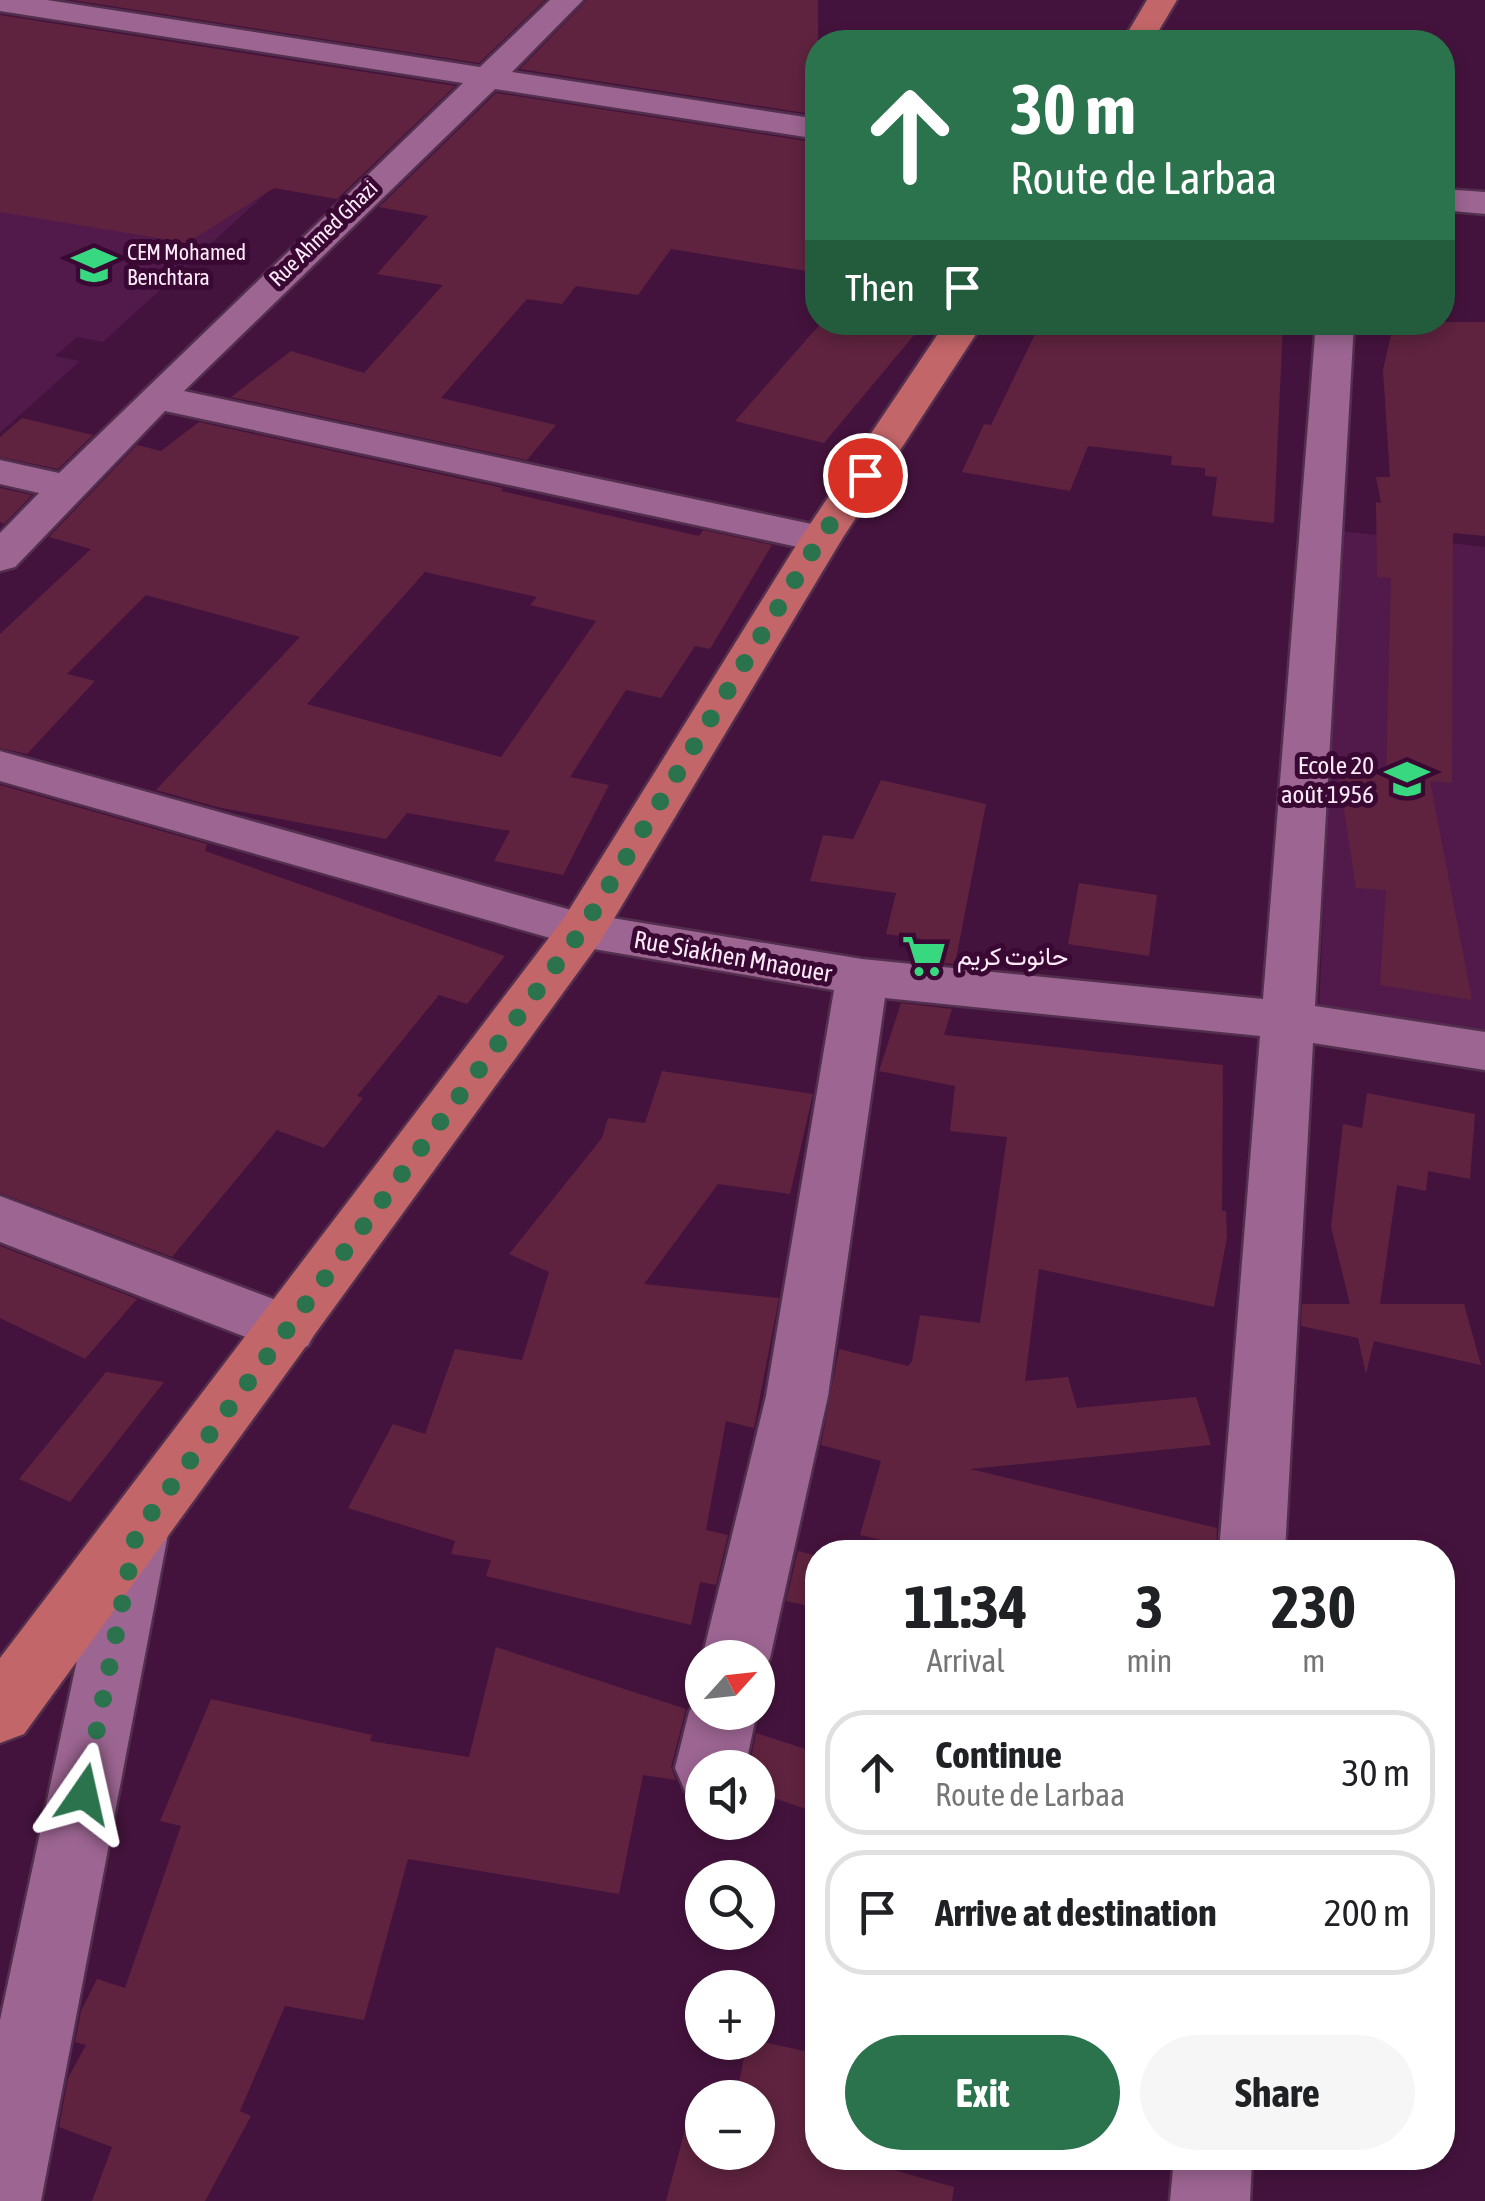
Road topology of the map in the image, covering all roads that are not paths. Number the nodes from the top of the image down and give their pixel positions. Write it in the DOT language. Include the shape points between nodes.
graph roads {
  1 [pos="568,0"];
  2 [pos="1162,0"];
  3 [pos="0,2"];
  4 [pos="1145,30"];
  5 [pos="484,77"];
  6 [pos="805,126"];
  7 [pos="1455,201"];
  8 [pos="1485,204"];
  9 [pos="957,335"];
  10 [pos="1334,335"];
  11 [pos="156,397"];
  12 [pos="0,472"];
  13 [pos="69,488"];
  14 [pos="820,539"];
  15 [pos="0,558"];
  16 [pos="0,766"];
  17 [pos="582,930"];
  18 [pos="862,978"];
  19 [pos="1287,1020"];
  20 [pos="1485,1051"];
  21 [pos="0,1218"];
  22 [pos="288,1328"];
  23 [pos="136,1534"];
  24 [pos="1253,1540"];
  25 [pos="740,1640"];
  26 [pos="0,1712"];
  27 [pos="1212,2170"];
  28 [pos="1,2201"];
  29 [pos="1210,2201"];
  1 -- 5 [label="street, Rue Ahmed Ghazi"];
  2 -- 4 [label="main road"];
  3 -- 5 [label="street"];
  5 -- 6 [label="street"];
  5 -- 11 [label="street, Rue Ahmed Ghazi"];
  7 -- 8 [label="street"];
  9 -- 14 [label="main road"];
  10 -- 19 [label="street"];
  11 -- 13 [label="street, Rue Ahmed Ghazi"];
  11 -- 14 [label="street"];
  12 -- 13 [label="street"];
  13 -- 15 [label="street, Rue Ahmed Ghazi"];
  14 -- 17 [label="main road"];
  16 -- 17 [label="street, Rue Siakhen Mnaouer"];
  17 -- 18 [label="street, Rue Siakhen Mnaouer"];
  17 -- 22 [label="main road"];
  18 -- 19 [label="street, Rue Siakhen Mnaouer"];
  18 -- 25 [label="street" via="798,1396"];
  19 -- 20 [label="street, Rue Siakhen Mnaouer"];
  19 -- 24 [label="street"];
  21 -- 22 [label="street"];
  22 -- 23 [label="main road"];
  23 -- 26 [label="main road"];
  23 -- 28 [label="street"];
  27 -- 29 [label="street"];
}
